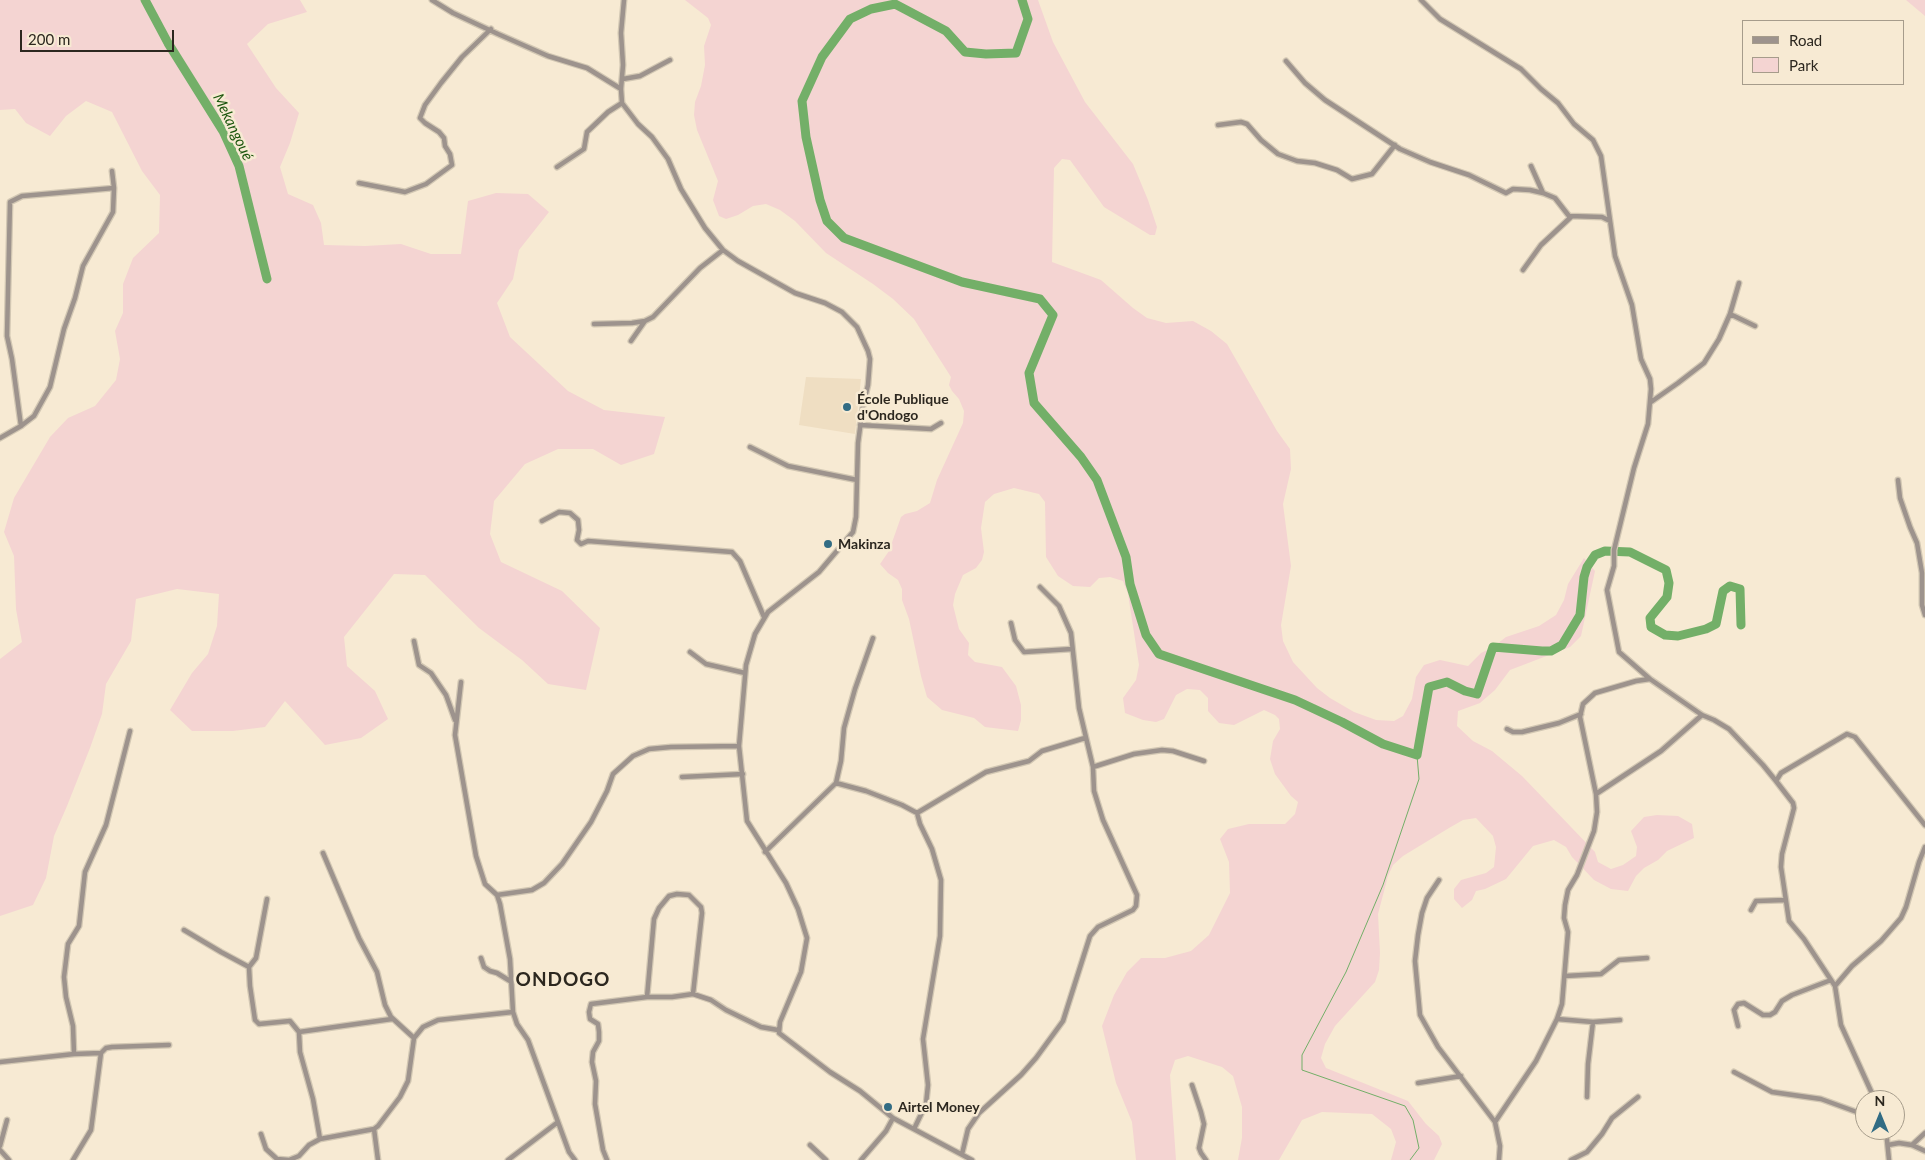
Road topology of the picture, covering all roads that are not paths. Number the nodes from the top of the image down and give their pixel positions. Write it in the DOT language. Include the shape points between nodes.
graph roads {
  1 [pos="432,0"];
  2 [pos="624,0"];
  3 [pos="1421,0"];
  4 [pos="491,29"];
  5 [pos="670,60"];
  6 [pos="1286,62"];
  7 [pos="622,79"];
  8 [pos="621,89"];
  9 [pos="622,104"];
  10 [pos="1218,125"];
  11 [pos="1395,145"];
  12 [pos="1531,166"];
  13 [pos="557,167"];
  14 [pos="112,171"];
  15 [pos="359,183"];
  16 [pos="114,188"];
  17 [pos="1543,193"];
  18 [pos="1571,217"];
  19 [pos="1610,221"];
  20 [pos="723,250"];
  21 [pos="1523,270"];
  22 [pos="1739,283"];
  23 [pos="1730,314"];
  24 [pos="645,321"];
  25 [pos="594,324"];
  26 [pos="1756,326"];
  27 [pos="631,341"];
  28 [pos="1651,402"];
  29 [pos="941,423"];
  30 [pos="860,425"];
  31 [pos="21,426"];
  32 [pos="0,438"];
  33 [pos="750,447"];
  34 [pos="857,480"];
  35 [pos="1898,480"];
  36 [pos="542,520"];
  37 [pos="1040,587"];
  38 [pos="1925,615"];
  39 [pos="764,617"];
  40 [pos="1011,622"];
  41 [pos="873,638"];
  42 [pos="414,641"];
  43 [pos="1072,649"];
  44 [pos="690,652"];
  45 [pos="745,673"];
  46 [pos="1650,679"];
  47 [pos="461,682"];
  48 [pos="1581,714"];
  49 [pos="1702,715"];
  50 [pos="456,721"];
  51 [pos="1507,729"];
  52 [pos="130,731"];
  53 [pos="1085,738"];
  54 [pos="739,746"];
  55 [pos="1204,760"];
  56 [pos="1093,766"];
  57 [pos="743,774"];
  58 [pos="682,777"];
  59 [pos="1776,781"];
  60 [pos="836,783"];
  61 [pos="1596,794"];
  62 [pos="932,805"];
  63 [pos="917,813"];
  64 [pos="920,824"];
  65 [pos="1925,825"];
  66 [pos="1925,847"];
  67 [pos="765,852"];
  68 [pos="323,853"];
  69 [pos="1439,880"];
  70 [pos="497,895"];
  71 [pos="267,899"];
  72 [pos="1786,900"];
  73 [pos="1751,910"];
  74 [pos="184,930"];
  75 [pos="481,958"];
  76 [pos="1646,958"];
  77 [pos="249,967"];
  78 [pos="1564,976"];
  79 [pos="1831,980"];
  80 [pos="510,981"];
  81 [pos="1835,986"];
  82 [pos="693,994"];
  83 [pos="646,997"];
  84 [pos="513,1012"];
  85 [pos="392,1019"];
  86 [pos="1557,1019"];
  87 [pos="1620,1020"];
  88 [pos="1593,1022"];
  89 [pos="1738,1026"];
  90 [pos="778,1030"];
  91 [pos="300,1032"];
  92 [pos="414,1038"];
  93 [pos="168,1045"];
  94 [pos="74,1054"];
  95 [pos="101,1054"];
  96 [pos="0,1062"];
  97 [pos="1734,1072"];
  98 [pos="1461,1076"];
  99 [pos="1418,1083"];
  100 [pos="1192,1085"];
  101 [pos="1870,1090"];
  102 [pos="1587,1097"];
  103 [pos="1638,1097"];
  104 [pos="1855,1111"];
  105 [pos="893,1118"];
  106 [pos="7,1120"];
  107 [pos="558,1122"];
  108 [pos="1495,1122"];
  109 [pos="374,1129"];
  110 [pos="914,1129"];
  111 [pos="1925,1133"];
  112 [pos="261,1134"];
  113 [pos="320,1139"];
  114 [pos="1887,1140"];
  115 [pos="1888,1144"];
  116 [pos="810,1145"];
  117 [pos="1912,1145"];
  118 [pos="0,1148"];
  119 [pos="1925,1151"];
  120 [pos="962,1154"];
  121 [pos="9,1160"];
  122 [pos="74,1160"];
  123 [pos="277,1160"];
  124 [pos="378,1160"];
  125 [pos="508,1160"];
  126 [pos="575,1160"];
  127 [pos="607,1160"];
  128 [pos="826,1160"];
  129 [pos="861,1160"];
  130 [pos="972,1160"];
  131 [pos="1206,1160"];
  132 [pos="1500,1160"];
  133 [pos="1571,1160"];
  134 [pos="1889,1160"];
  1 -- 4 [label="street"];
  2 -- 7 [label="street"];
  3 -- 19 [label="street" via="1440,19 1521,69 1593,140 1601,156"];
  4 -- 8 [label="street" via="548,56 587,68"];
  4 -- 15 [label="street" via="441,83 420,118 444,138 452,165 426,184 405,192"];
  5 -- 7 [label="street" via="640,76"];
  6 -- 11 [label="street" via="1325,100"];
  7 -- 8 [label="street"];
  8 -- 9 [label="street"];
  9 -- 13 [label="street" via="587,132 584,149"];
  9 -- 20 [label="street" via="668,159 697,216"];
  10 -- 11 [label="street" via="1247,124 1278,154 1338,170 1352,179 1372,174"];
  11 -- 17 [label="street" via="1506,193 1513,189"];
  12 -- 17 [label="street"];
  14 -- 16 [label="street"];
  16 -- 31 [label="street" via="113,212 82,266 50,387 34,416"];
  16 -- 31 [label="street" via="22,196 10,202 7,336"];
  17 -- 18 [label="street" via="1555,198"];
  18 -- 19 [label="street" via="1602,217"];
  18 -- 21 [label="street" via="1541,245"];
  19 -- 28 [label="street" via="1615,256 1632,305 1641,359 1651,385"];
  20 -- 24 [label="street" via="700,268 660,311"];
  20 -- 30 [label="street" via="788,289 835,308 847,317 868,351 868,390"];
  22 -- 23 [label="street"];
  23 -- 26 [label="street"];
  23 -- 28 [label="street" via="1704,363"];
  24 -- 25 [label="street"];
  24 -- 27 [label="street"];
  28 -- 46 [label="street" via="1607,590 1619,652"];
  29 -- 30 [label="street" via="931,429"];
  30 -- 34 [label="street"];
  31 -- 32 [label="street"];
  33 -- 34 [label="street" via="788,466"];
  34 -- 39 [label="street" via="855,524 850,536 819,572 774,605"];
  35 -- 38 [label="street" via="1900,498 1917,543"];
  36 -- 39 [label="street" via="559,512 570,513 578,520 577,540 581,544 588,541 732,552 740,561"];
  37 -- 43 [label="street" via="1059,606 1071,633"];
  39 -- 45 [label="street" via="749,651"];
  40 -- 43 [label="street" via="1015,640 1024,652"];
  41 -- 60 [label="street" via="844,728"];
  42 -- 50 [label="street" via="419,665 431,672"];
  43 -- 53 [label="street"];
  44 -- 45 [label="street" via="706,664"];
  45 -- 54 [label="street"];
  46 -- 48 [label="street" via="1595,693 1582,704"];
  46 -- 49 [label="street"];
  47 -- 50 [label="street"];
  48 -- 51 [label="street" via="1522,732"];
  48 -- 61 [label="street"];
  49 -- 59 [label="street" via="1729,729"];
  49 -- 61 [label="street" via="1661,751"];
  50 -- 70 [label="street" via="456,748 476,856 486,884"];
  52 -- 94 [label="street" via="106,825 85,872 80,926 68,944 64,977 73,1026"];
  53 -- 56 [label="street"];
  53 -- 62 [label="street" via="986,772"];
  54 -- 57 [label="street"];
  54 -- 70 [label="street" via="671,746 649,749 632,756 613,774 592,822 544,883 532,890"];
  55 -- 56 [label="street" via="1173,750 1162,750"];
  56 -- 120 [label="street" via="1094,790 1102,820 1136,895 1136,906 1098,927 1090,936 1064,1021 1021,1075 979,1113 968,1129"];
  57 -- 58 [label="street"];
  57 -- 67 [label="street" via="747,821"];
  59 -- 65 [label="street" via="1781,773 1847,734 1855,737"];
  59 -- 72 [label="street" via="1794,808 1782,854"];
  60 -- 63 [label="street" via="866,791"];
  60 -- 67 [label="street"];
  61 -- 78 [label="street" via="1594,831 1568,890 1565,905 1568,932"];
  62 -- 63 [label="street"];
  62 -- 64 [label="street" via="922,813"];
  63 -- 64 [label="street"];
  64 -- 110 [label="street" via="941,880 939,944 922,1040 928,1085 926,1104"];
  66 -- 81 [label="street" via="1901,918"];
  67 -- 90 [label="street" via="792,896 807,938 801,972"];
  68 -- 85 [label="street" via="376,972"];
  69 -- 98 [label="street" via="1422,912 1415,961 1418,1000 1427,1030"];
  70 -- 80 [label="street" via="507,937"];
  71 -- 77 [label="street" via="256,958"];
  72 -- 73 [label="street" via="1756,900"];
  72 -- 79 [label="street" via="1789,921"];
  74 -- 77 [label="street"];
  75 -- 80 [label="street" via="484,967"];
  76 -- 78 [label="street" via="1619,960 1601,974"];
  77 -- 91 [label="street" via="256,1022 290,1021"];
  78 -- 86 [label="street" via="1562,1004"];
  79 -- 81 [label="street"];
  79 -- 89 [label="street" via="1792,995 1770,1015 1744,1003 1738,1004 1734,1010"];
  80 -- 84 [label="street"];
  81 -- 101 [label="street" via="1841,1025"];
  82 -- 83 [label="street"];
  82 -- 83 [label="street" via="702,913 701,907 689,895 677,894 669,896 654,919"];
  82 -- 90 [label="street" via="711,1000 760,1027"];
  83 -- 127 [label="street" via="591,1004 589,1012 590,1019 598,1024 599,1032 592,1062 596,1081 595,1104"];
  84 -- 92 [label="street" via="438,1020 423,1026"];
  84 -- 107 [label="street" via="528,1040"];
  85 -- 91 [label="street"];
  85 -- 92 [label="street"];
  86 -- 88 [label="street"];
  86 -- 108 [label="street" via="1536,1061"];
  87 -- 88 [label="street"];
  88 -- 102 [label="street"];
  90 -- 105 [label="street" via="780,1036"];
  91 -- 113 [label="street" via="300,1052"];
  92 -- 109 [label="street" via="405,1089"];
  93 -- 95 [label="street" via="106,1048"];
  94 -- 95 [label="street"];
  94 -- 96 [label="street"];
  95 -- 122 [label="street" via="91,1130"];
  97 -- 104 [label="street" via="1772,1092 1821,1099"];
  98 -- 99 [label="street"];
  98 -- 108 [label="street"];
  100 -- 131 [label="street" via="1202,1112 1204,1124 1199,1148"];
  103 -- 133 [label="street" via="1612,1118 1587,1152"];
  105 -- 110 [label="street"];
  105 -- 129 [label="street"];
  106 -- 118 [label="street"];
  107 -- 125 [label="street"];
  107 -- 126 [label="street"];
  108 -- 132 [label="street"];
  109 -- 113 [label="street"];
  109 -- 124 [label="street"];
  110 -- 120 [label="street"];
  111 -- 117 [label="street"];
  112 -- 123 [label="street" via="266,1148"];
  113 -- 123 [label="street" via="299,1156"];
  114 -- 115 [label="street"];
  115 -- 117 [label="street"];
  115 -- 134 [label="street"];
  116 -- 128 [label="street"];
  117 -- 119 [label="street"];
  118 -- 121 [label="street"];
  120 -- 130 [label="street"];
}
